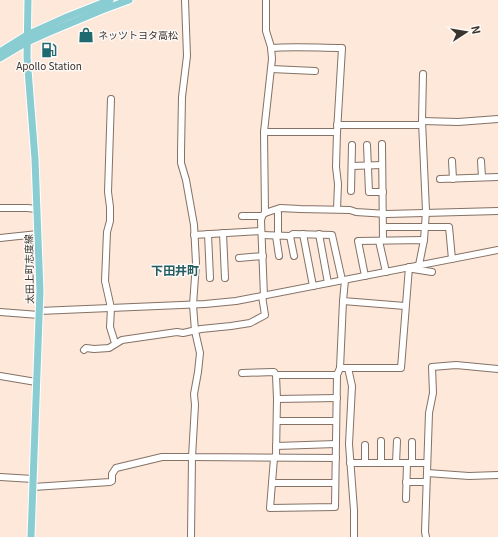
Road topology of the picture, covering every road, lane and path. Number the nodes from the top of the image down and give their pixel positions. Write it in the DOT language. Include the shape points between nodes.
graph roads {
  1 [pos="28,0"];
  2 [pos="110,0"];
  3 [pos="129,0"];
  4 [pos="185,0"];
  5 [pos="266,0"];
  6 [pos="27,38"];
  7 [pos="271,48"];
  8 [pos="0,52"];
  9 [pos="0,58"];
  10 [pos="271,69"];
  11 [pos="314,71"];
  12 [pos="423,74"];
  13 [pos="110,99"];
  14 [pos="498,119"];
  15 [pos="422,123"];
  16 [pos="337,125"];
  17 [pos="264,132"];
  18 [pos="337,132"];
  19 [pos="382,144"];
  20 [pos="352,145"];
  21 [pos="367,145"];
  22 [pos="452,161"];
  23 [pos="481,161"];
  24 [pos="368,165"];
  25 [pos="382,165"];
  26 [pos="352,166"];
  27 [pos="482,177"];
  28 [pos="498,177"];
  29 [pos="440,179"];
  30 [pos="453,179"];
  31 [pos="351,191"];
  32 [pos="383,192"];
  33 [pos="0,208"];
  34 [pos="37,209"];
  35 [pos="337,209"];
  36 [pos="498,211"];
  37 [pos="264,214"];
  38 [pos="278,214"];
  39 [pos="383,214"];
  40 [pos="426,214"];
  41 [pos="242,216"];
  42 [pos="383,227"];
  43 [pos="425,227"];
  44 [pos="223,233"];
  45 [pos="262,233"];
  46 [pos="38,234"];
  47 [pos="208,234"];
  48 [pos="303,234"];
  49 [pos="319,234"];
  50 [pos="194,235"];
  51 [pos="277,236"];
  52 [pos="290,236"];
  53 [pos="0,238"];
  54 [pos="381,240"];
  55 [pos="424,240"];
  56 [pos="498,250"];
  57 [pos="263,256"];
  58 [pos="279,256"];
  59 [pos="294,256"];
  60 [pos="239,258"];
  61 [pos="452,259"];
  62 [pos="419,265"];
  63 [pos="409,267"];
  64 [pos="386,272"];
  65 [pos="432,272"];
  66 [pos="365,276"];
  67 [pos="210,278"];
  68 [pos="225,278"];
  69 [pos="343,280"];
  70 [pos="328,283"];
  71 [pos="313,286"];
  72 [pos="263,296"];
  73 [pos="343,301"];
  74 [pos="193,305"];
  75 [pos="405,306"];
  76 [pos="112,308"];
  77 [pos="0,312"];
  78 [pos="39,313"];
  79 [pos="195,331"];
  80 [pos="115,343"];
  81 [pos="84,350"];
  82 [pos="340,368"];
  83 [pos="348,368"];
  84 [pos="498,369"];
  85 [pos="242,373"];
  86 [pos="276,375"];
  87 [pos="337,375"];
  88 [pos="0,376"];
  89 [pos="36,382"];
  90 [pos="337,398"];
  91 [pos="277,399"];
  92 [pos="336,421"];
  93 [pos="277,422"];
  94 [pos="381,441"];
  95 [pos="397,441"];
  96 [pos="412,442"];
  97 [pos="336,444"];
  98 [pos="365,445"];
  99 [pos="276,446"];
  100 [pos="192,457"];
  101 [pos="274,458"];
  102 [pos="336,458"];
  103 [pos="350,463"];
  104 [pos="365,463"];
  105 [pos="381,463"];
  106 [pos="396,463"];
  107 [pos="409,463"];
  108 [pos="427,463"];
  109 [pos="427,473"];
  110 [pos="498,475"];
  111 [pos="0,477"];
  112 [pos="33,479"];
  113 [pos="336,482"];
  114 [pos="406,482"];
  115 [pos="426,482"];
  116 [pos="272,483"];
  117 [pos="33,487"];
  118 [pos="406,499"];
  119 [pos="31,537"];
  120 [pos="191,537"];
  121 [pos="354,537"];
  122 [pos="426,537"];
  1 -- 6 [label="main road, 太田上町志度線"];
  2 -- 6 [label="main road" via="67,17"];
  3 -- 6 [label="main road"];
  4 -- 50 [label="street" via="187,56 182,97 181,163 192,209"];
  5 -- 7 [label="street" via="266,31"];
  6 -- 8 [label="main road"];
  6 -- 9 [label="main road"];
  6 -- 34 [label="main road, 太田上町志度線"];
  7 -- 10 [label="street"];
  7 -- 16 [label="street" via="342,48"];
  10 -- 11 [label="street"];
  10 -- 17 [label="street"];
  12 -- 15 [label="street"];
  13 -- 76 [label="street" via="110,221 104,276"];
  14 -- 15 [label="street"];
  15 -- 16 [label="street"];
  15 -- 40 [label="street"];
  16 -- 18 [label="street"];
  17 -- 18 [label="street"];
  17 -- 37 [label="street"];
  18 -- 35 [label="street"];
  19 -- 25 [label="street"];
  20 -- 26 [label="street"];
  21 -- 24 [label="street"];
  22 -- 30 [label="street"];
  23 -- 27 [label="street"];
  24 -- 25 [label="street"];
  24 -- 26 [label="street"];
  24 -- 32 [label="street" via="369,192"];
  25 -- 32 [label="street"];
  26 -- 31 [label="street"];
  27 -- 28 [label="street"];
  27 -- 30 [label="street"];
  29 -- 30 [label="street"];
  32 -- 39 [label="street"];
  33 -- 34 [label="street"];
  34 -- 46 [label="main road, 太田上町志度線"];
  35 -- 37 [label="street" via="280,208"];
  35 -- 39 [label="street"];
  36 -- 40 [label="street"];
  37 -- 41 [label="street"];
  37 -- 45 [label="street" via="261,221"];
  38 -- 51 [label="street"];
  39 -- 40 [label="street"];
  39 -- 42 [label="street"];
  40 -- 43 [label="street"];
  42 -- 43 [label="street"];
  42 -- 54 [label="street"];
  43 -- 55 [label="street"];
  43 -- 61 [label="street" via="450,227"];
  44 -- 45 [label="street"];
  44 -- 47 [label="street"];
  44 -- 68 [label="street"];
  45 -- 51 [label="street"];
  45 -- 57 [label="street"];
  46 -- 53 [label="street"];
  46 -- 78 [label="main road, 太田上町志度線"];
  47 -- 50 [label="street"];
  47 -- 67 [label="street"];
  48 -- 49 [label="street"];
  48 -- 52 [label="street"];
  48 -- 71 [label="street"];
  49 -- 69 [label="street" via="332,235"];
  49 -- 70 [label="street"];
  50 -- 74 [label="street" via="196,263"];
  51 -- 52 [label="street"];
  51 -- 58 [label="street"];
  52 -- 59 [label="street"];
  54 -- 55 [label="street"];
  54 -- 64 [label="street"];
  54 -- 66 [label="street" via="358,241"];
  55 -- 62 [label="street"];
  56 -- 61 [label="street"];
  57 -- 60 [label="street"];
  57 -- 72 [label="street"];
  61 -- 62 [label="street"];
  62 -- 63 [label="street"];
  63 -- 64 [label="street"];
  63 -- 65 [label="street"];
  63 -- 75 [label="street"];
  64 -- 66 [label="street"];
  66 -- 69 [label="street"];
  69 -- 70 [label="street"];
  69 -- 73 [label="street"];
  70 -- 71 [label="street"];
  71 -- 72 [label="street"];
  72 -- 74 [label="street"];
  72 -- 79 [label="street" via="265,315 250,323"];
  73 -- 75 [label="street"];
  73 -- 82 [label="street"];
  74 -- 76 [label="street"];
  74 -- 79 [label="street"];
  75 -- 83 [label="street" via="401,368"];
  76 -- 78 [label="street"];
  76 -- 80 [label="street" via="110,327"];
  77 -- 78 [label="street"];
  78 -- 89 [label="main road, 太田上町志度線"];
  79 -- 80 [label="street"];
  79 -- 100 [label="street" via="200,353 194,394"];
  80 -- 81 [label="street" via="109,348"];
  82 -- 83 [label="street"];
  82 -- 87 [label="street"];
  83 -- 103 [label="street" via="352,386"];
  84 -- 108 [label="street" via="456,365 432,367 433,393 429,413"];
  85 -- 86 [label="street" via="274,372"];
  86 -- 87 [label="street"];
  86 -- 91 [label="street"];
  87 -- 90 [label="street"];
  88 -- 89 [label="street"];
  89 -- 112 [label="main road, 太田上町志度線"];
  90 -- 91 [label="street"];
  90 -- 92 [label="street"];
  91 -- 93 [label="street"];
  92 -- 93 [label="street"];
  92 -- 97 [label="street"];
  93 -- 99 [label="street"];
  94 -- 105 [label="street"];
  95 -- 106 [label="street"];
  96 -- 107 [label="street"];
  97 -- 99 [label="street"];
  97 -- 102 [label="street"];
  98 -- 104 [label="street"];
  99 -- 101 [label="street"];
  100 -- 101 [label="street"];
  100 -- 117 [label="street" via="162,457 116,468 110,482"];
  100 -- 120 [label="street"];
  101 -- 102 [label="street"];
  101 -- 116 [label="street"];
  102 -- 113 [label="street"];
  103 -- 104 [label="street"];
  103 -- 121 [label="street"];
  104 -- 105 [label="street"];
  105 -- 106 [label="street"];
  106 -- 107 [label="street"];
  107 -- 108 [label="street"];
  107 -- 114 [label="street"];
  108 -- 109 [label="street"];
  109 -- 110 [label="street"];
  109 -- 115 [label="street"];
  111 -- 112 [label="street"];
  112 -- 117 [label="main road, 太田上町志度線"];
  113 -- 116 [label="street"];
  113 -- 116 [label="street" via="335,507 321,508 270,508"];
  114 -- 115 [label="street"];
  114 -- 118 [label="street"];
  115 -- 122 [label="street"];
  117 -- 119 [label="main road, 太田上町志度線"];
}
